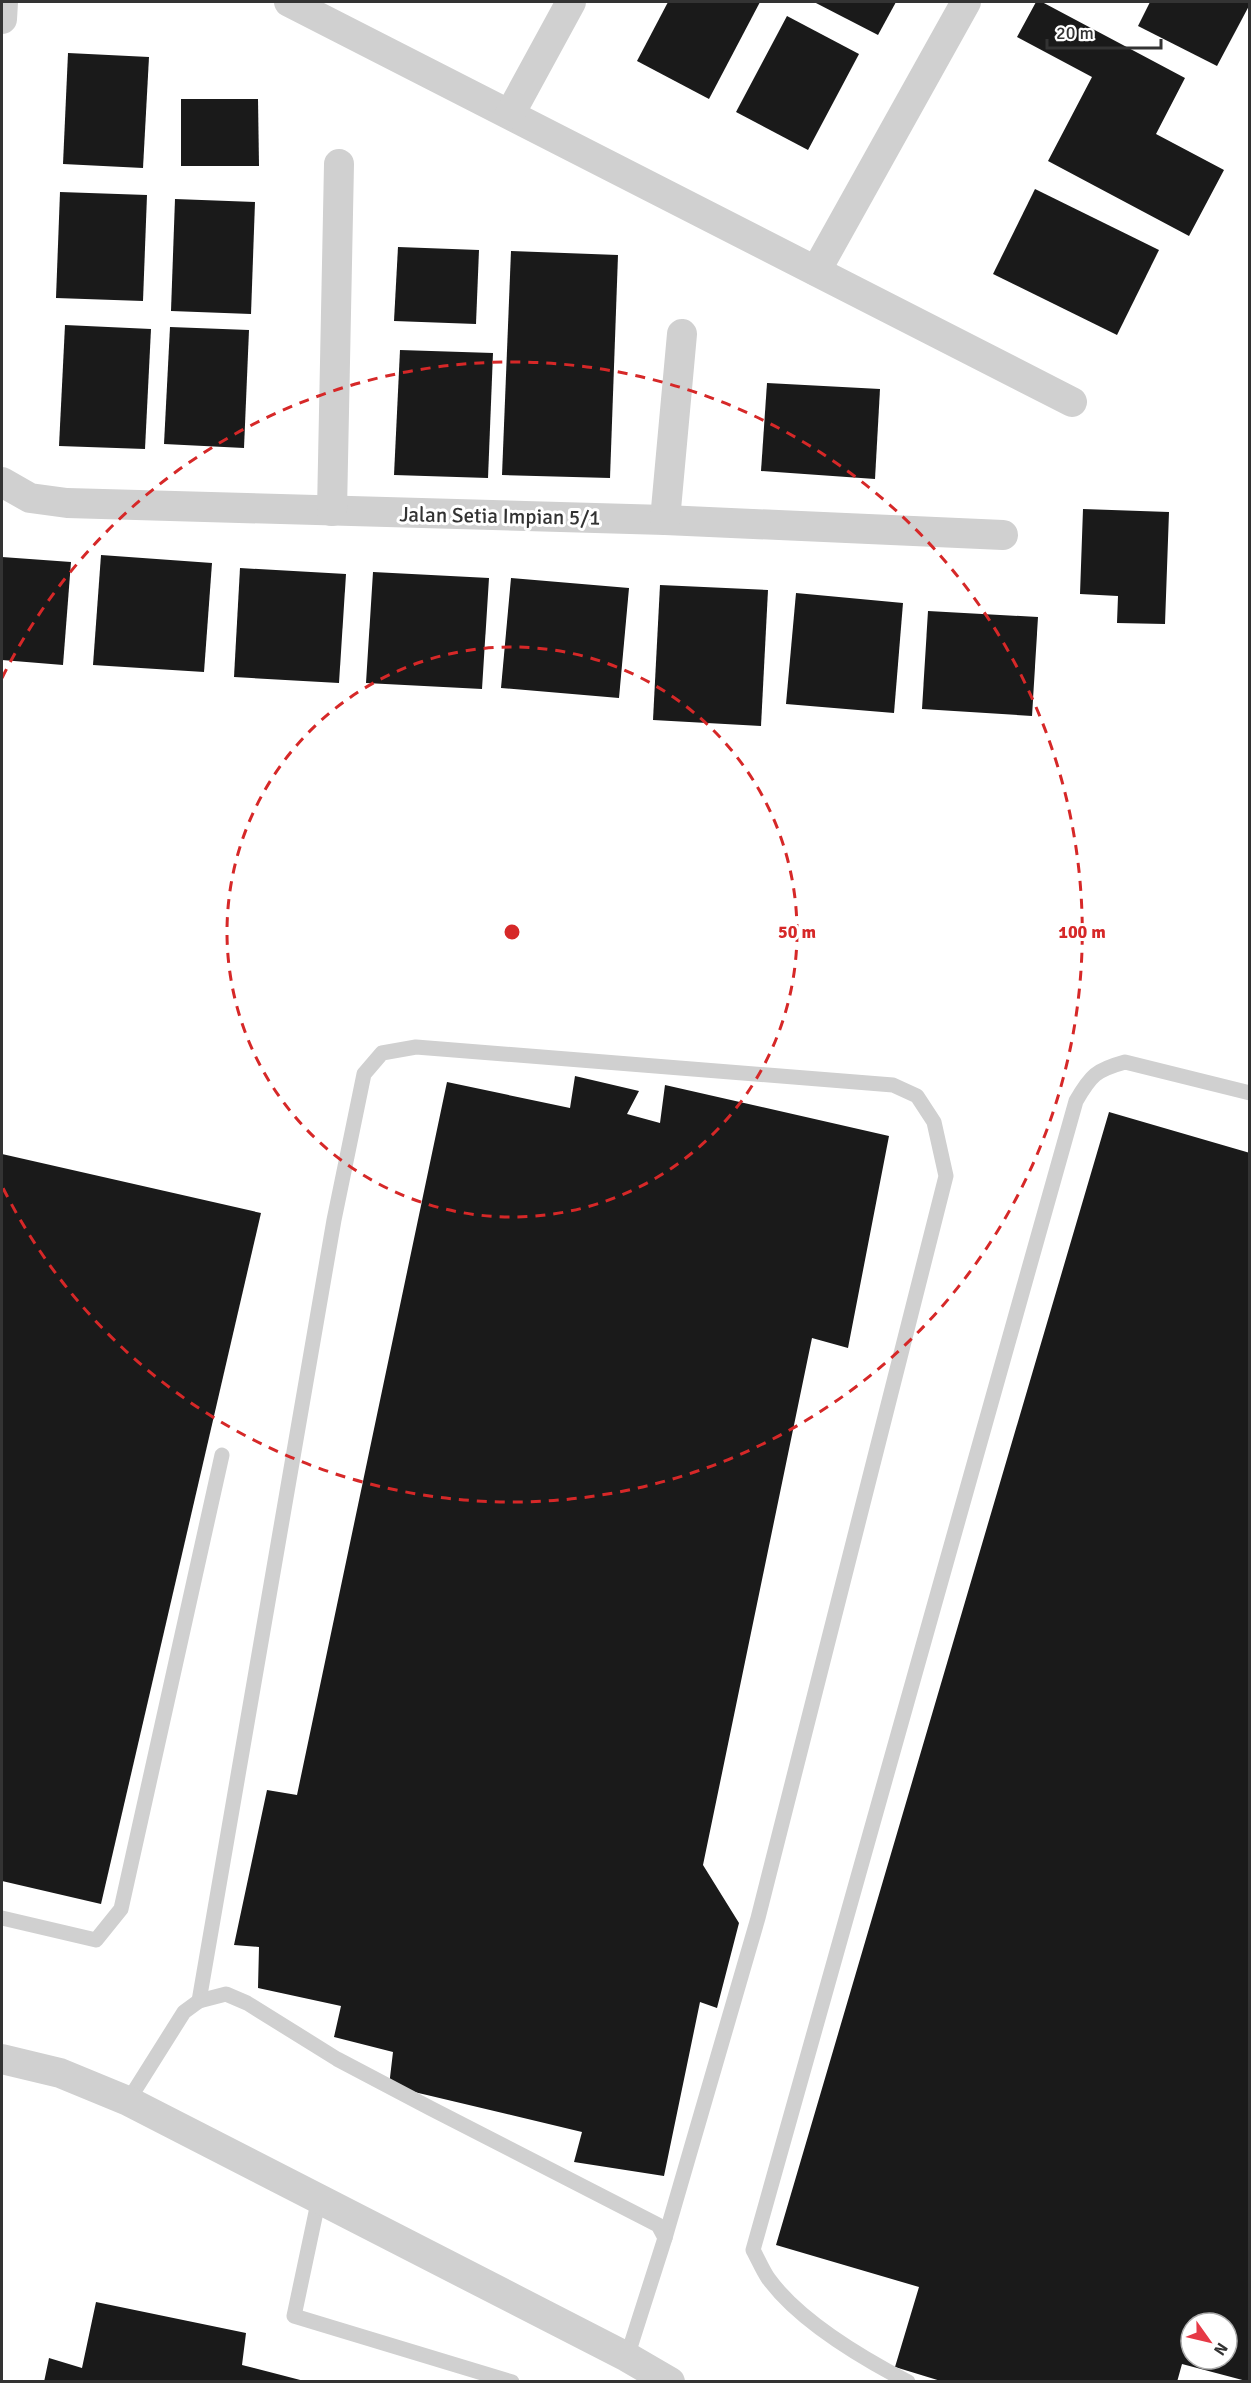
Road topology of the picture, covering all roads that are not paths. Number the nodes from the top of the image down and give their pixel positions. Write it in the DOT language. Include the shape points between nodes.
graph roads {
  1 [pos="3,2"];
  2 [pos="289,2"];
  3 [pos="571,2"];
  4 [pos="966,2"];
  5 [pos="2,19"];
  6 [pos="510,114"];
  7 [pos="339,164"];
  8 [pos="816,271"];
  9 [pos="682,334"];
  10 [pos="1072,402"];
  11 [pos="2,482"];
  12 [pos="332,512"];
  13 [pos="665,520"];
  14 [pos="1003,535"];
  15 [pos="1250,1093"];
  16 [pos="222,1455"];
  17 [pos="2,1918"];
  18 [pos="199,2001"];
  19 [pos="2,2059"];
  20 [pos="128,2101"];
  21 [pos="319,2198"];
  22 [pos="665,2238"];
  23 [pos="627,2357"];
  24 [pos="512,2382"];
  25 [pos="670,2382"];
  26 [pos="908,2382"];
  1 -- 5 [label="street"];
  2 -- 6 [label="street"];
  3 -- 6 [label="street"];
  4 -- 8 [label="street"];
  6 -- 8 [label="street"];
  7 -- 12 [label="street"];
  8 -- 10 [label="street"];
  9 -- 13 [label="street"];
  11 -- 12 [label="street, Jalan Setia Impian 5/1" via="30,498 67,502"];
  12 -- 13 [label="street, Jalan Setia Impian 5/1"];
  13 -- 14 [label="street, Jalan Setia Impian 5/1"];
  15 -- 26 [label="lane" via="1125,1062 1106,1067 1089,1079 1076,1101 753,2250 769,2278 794,2306 855,2351"];
  16 -- 17 [label="lane" via="121,1909 96,1940"];
  18 -- 20 [label="lane" via="184,2012"];
  18 -- 22 [label="lane" via="226,1994 247,2003 347,2064 640,2214 658,2225"];
  18 -- 22 [label="lane" via="330,1243 364,1074 382,1053 416,1047 892,1084 917,1096 934,1122 946,1176 758,1918"];
  19 -- 20 [label="street" via="60,2073"];
  20 -- 21 [label="street"];
  21 -- 23 [label="street"];
  21 -- 24 [label="lane" via="294,2316"];
  22 -- 23 [label="lane"];
  23 -- 25 [label="street"];
}
